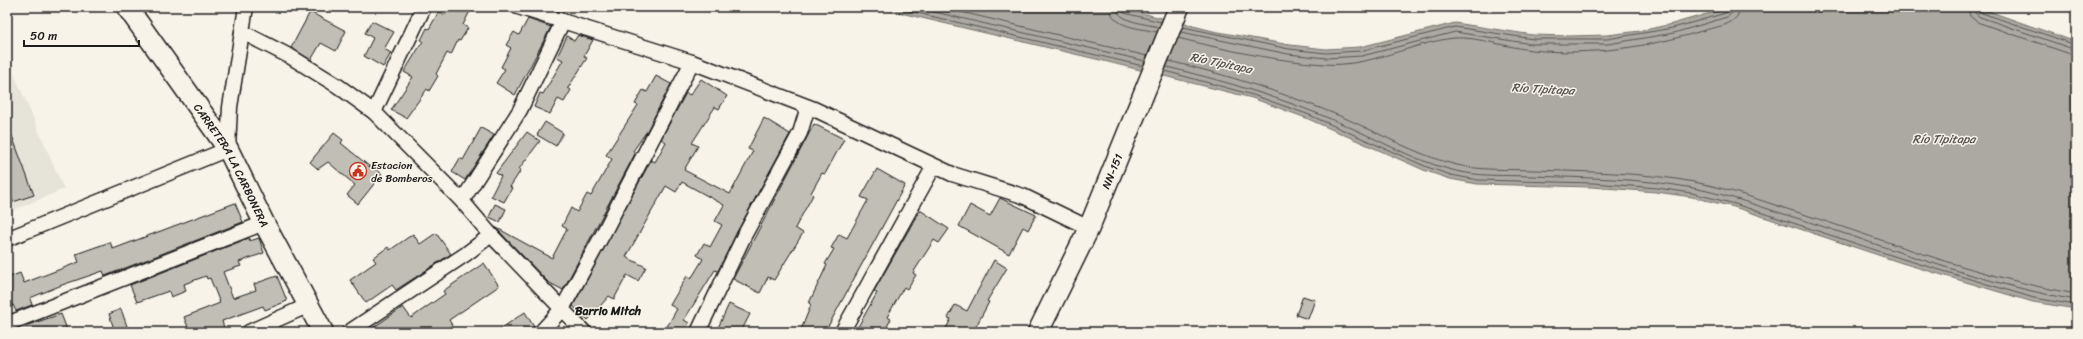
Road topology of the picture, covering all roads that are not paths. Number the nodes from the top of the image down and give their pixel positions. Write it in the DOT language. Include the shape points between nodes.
graph roads {
  1 [pos="127,7"];
  2 [pos="246,7"];
  3 [pos="424,7"];
  4 [pos="518,7"];
  5 [pos="1179,7"];
  6 [pos="563,21"];
  7 [pos="242,32"];
  8 [pos="692,62"];
  9 [pos="808,107"];
  10 [pos="374,112"];
  11 [pos="228,149"];
  12 [pos="934,166"];
  13 [pos="462,201"];
  14 [pos="264,223"];
  15 [pos="1090,228"];
  16 [pos="491,235"];
  17 [pos="7,239"];
  18 [pos="308,305"];
  19 [pos="562,309"];
  20 [pos="7,324"];
  21 [pos="249,332"];
  22 [pos="323,332"];
  23 [pos="349,332"];
  24 [pos="541,332"];
  25 [pos="584,332"];
  26 [pos="698,332"];
  27 [pos="842,332"];
  28 [pos="1038,332"];
  1 -- 11 [label="street, CARRETERA LA CARBONERA"];
  2 -- 7 [label="street"];
  3 -- 10 [label="street"];
  4 -- 6 [label="street"];
  5 -- 15 [label="street, NN-151 / NN-151"];
  6 -- 8 [label="street"];
  6 -- 13 [label="street" via="520,110"];
  7 -- 10 [label="street" via="291,57"];
  7 -- 11 [label="street" via="230,107"];
  8 -- 9 [label="street"];
  8 -- 19 [label="street"];
  9 -- 12 [label="street"];
  9 -- 26 [label="street" via="800,133 744,236"];
  10 -- 13 [label="street"];
  11 -- 14 [label="street, CARRETERA LA CARBONERA"];
  11 -- 17 [label="street"];
  12 -- 15 [label="street" via="1023,196"];
  12 -- 27 [label="street"];
  13 -- 16 [label="street"];
  14 -- 18 [label="street, CARRETERA LA CARBONERA"];
  14 -- 20 [label="street"];
  15 -- 28 [label="street, NN-151 / NN-151"];
  16 -- 19 [label="street"];
  16 -- 23 [label="street"];
  18 -- 21 [label="street"];
  18 -- 22 [label="street, CARRETERA LA CARBONERA"];
  19 -- 24 [label="street"];
  19 -- 25 [label="street"];
}
